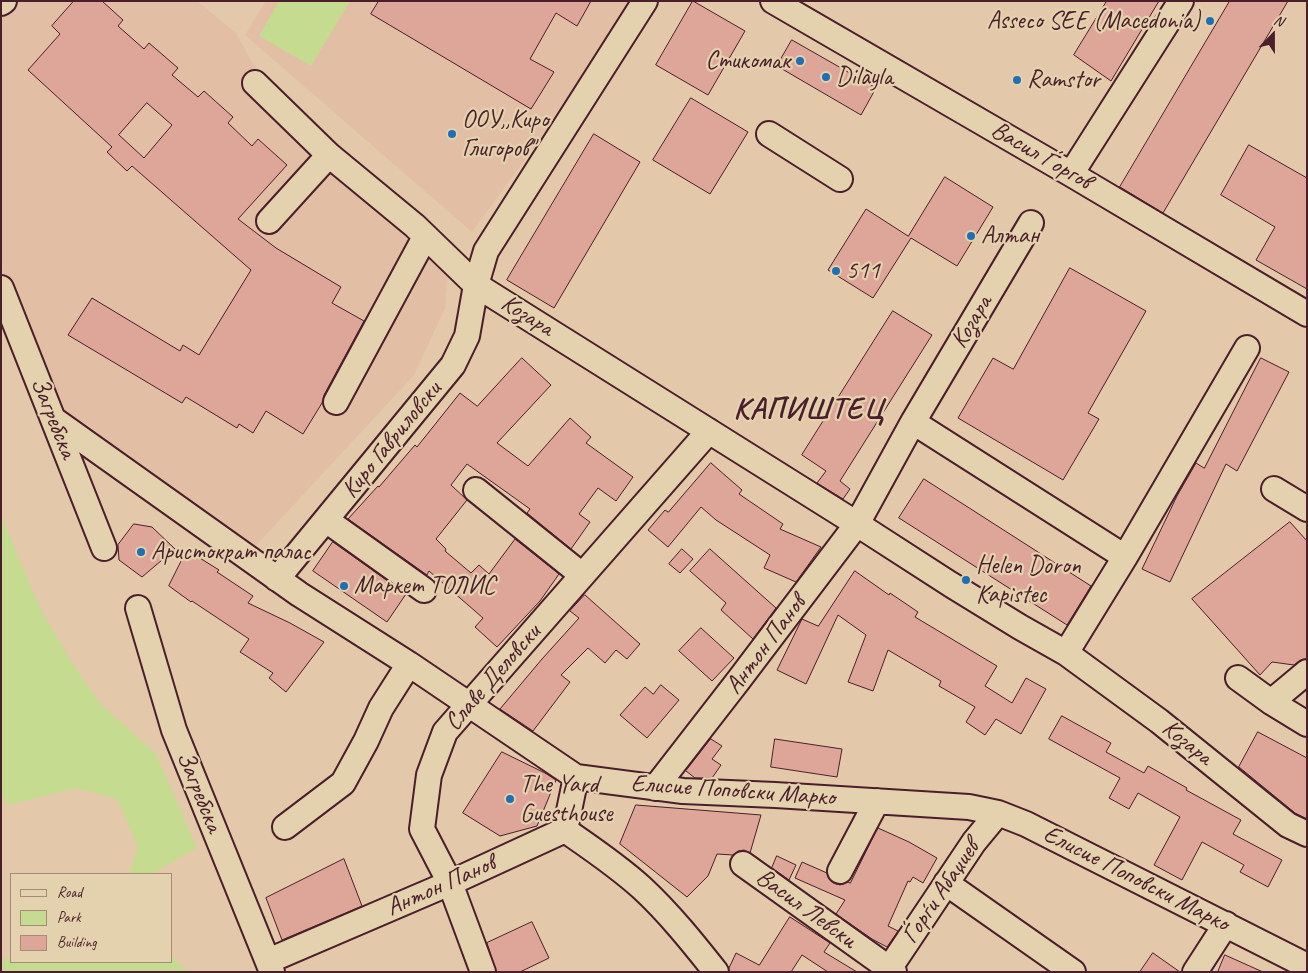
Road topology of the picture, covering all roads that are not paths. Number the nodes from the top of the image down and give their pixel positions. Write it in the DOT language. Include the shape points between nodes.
graph roads {
  1 [pos="645,1"];
  2 [pos="773,1"];
  3 [pos="1181,1"];
  4 [pos="255,83"];
  5 [pos="769,134"];
  6 [pos="329,155"];
  7 [pos="1071,174"];
  8 [pos="840,179"];
  9 [pos="269,221"];
  10 [pos="1030,223"];
  11 [pos="425,237"];
  12 [pos="476,285"];
  13 [pos="1,288"];
  14 [pos="1307,314"];
  15 [pos="1247,348"];
  16 [pos="336,402"];
  17 [pos="53,419"];
  18 [pos="913,422"];
  19 [pos="709,431"];
  20 [pos="1274,489"];
  21 [pos="476,490"];
  22 [pos="1307,509"];
  23 [pos="326,520"];
  24 [pos="858,524"];
  25 [pos="104,548"];
  26 [pos="1125,557"];
  27 [pos="582,575"];
  28 [pos="277,579"];
  29 [pos="424,590"];
  30 [pos="138,608"];
  31 [pos="1066,653"];
  32 [pos="409,664"];
  33 [pos="1307,672"];
  34 [pos="1238,678"];
  35 [pos="1272,702"];
  36 [pos="468,706"];
  37 [pos="1307,724"];
  38 [pos="576,777"];
  39 [pos="655,788"];
  40 [pos="877,802"];
  41 [pos="998,813"];
  42 [pos="284,827"];
  43 [pos="564,830"];
  44 [pos="1307,834"];
  45 [pos="743,864"];
  46 [pos="840,871"];
  47 [pos="450,883"];
  48 [pos="946,883"];
  49 [pos="1226,924"];
  50 [pos="270,966"];
  51 [pos="1307,966"];
  52 [pos="890,971"];
  53 [pos="483,972"];
  54 [pos="716,972"];
  55 [pos="1073,972"];
  56 [pos="1195,972"];
  1 -- 12 [label="street, Козара" via="486,251"];
  2 -- 7 [label="street, Васил Ѓоргов"];
  3 -- 7 [label="street"];
  4 -- 6 [label="street"];
  5 -- 8 [label="street"];
  6 -- 9 [label="street"];
  6 -- 11 [label="street"];
  7 -- 14 [label="street, Васил Ѓоргов"];
  10 -- 18 [label="street, Козара"];
  11 -- 12 [label="street"];
  11 -- 16 [label="street"];
  12 -- 19 [label="street, Козара"];
  12 -- 23 [label="street, Киро Гавриловски" via="468,336 453,365"];
  13 -- 17 [label="street, Загребска"];
  15 -- 26 [label="street"];
  17 -- 25 [label="street, Загребска"];
  17 -- 28 [label="street, Елисие Поповски Марко"];
  18 -- 24 [label="street, Козара"];
  18 -- 26 [label="street"];
  19 -- 24 [label="street, Козара"];
  19 -- 27 [label="street, Славе Деловски"];
  20 -- 22 [label="street"];
  21 -- 27 [label="street"];
  23 -- 28 [label="street, Киро Гавриловски"];
  23 -- 29 [label="street"];
  24 -- 31 [label="street, Козара" via="1020,628"];
  24 -- 39 [label="street, Антон Панов"];
  26 -- 31 [label="street"];
  27 -- 36 [label="street, Славе Деловски"];
  28 -- 32 [label="street, Елисие Поповски Марко"];
  30 -- 50 [label="street, Загребска" via="174,730"];
  31 -- 44 [label="street, Козара" via="1159,721 1288,824"];
  32 -- 36 [label="street, Елисие Поповски Марко"];
  32 -- 42 [label="street" via="381,708 343,782"];
  33 -- 35 [label="street"];
  34 -- 35 [label="street"];
  35 -- 37 [label="street"];
  36 -- 38 [label="street, Елисие Поповски Марко"];
  36 -- 47 [label="street, Славе Деловски" via="444,732 429,775 422,829"];
  38 -- 39 [label="street, Елисие Поповски Марко"];
  38 -- 43 [label="street"];
  39 -- 40 [label="street, Елисие Поповски Марко"];
  40 -- 41 [label="street, Елисие Поповски Марко" via="969,807"];
  40 -- 46 [label="street"];
  41 -- 48 [label="street, Ѓорѓи Абаџиев"];
  41 -- 49 [label="street, Елисие Поповски Марко"];
  43 -- 47 [label="street, Антон Панов"];
  43 -- 54 [label="street" via="642,888 690,938"];
  45 -- 52 [label="street, Васил Левски"];
  47 -- 50 [label="street, Антон Панов"];
  47 -- 53 [label="street, Славе Деловски"];
  48 -- 52 [label="street, Ѓорѓи Абаџиев"];
  48 -- 55 [label="street"];
  49 -- 51 [label="street, Елисие Поповски Марко"];
  49 -- 56 [label="street"];
}
